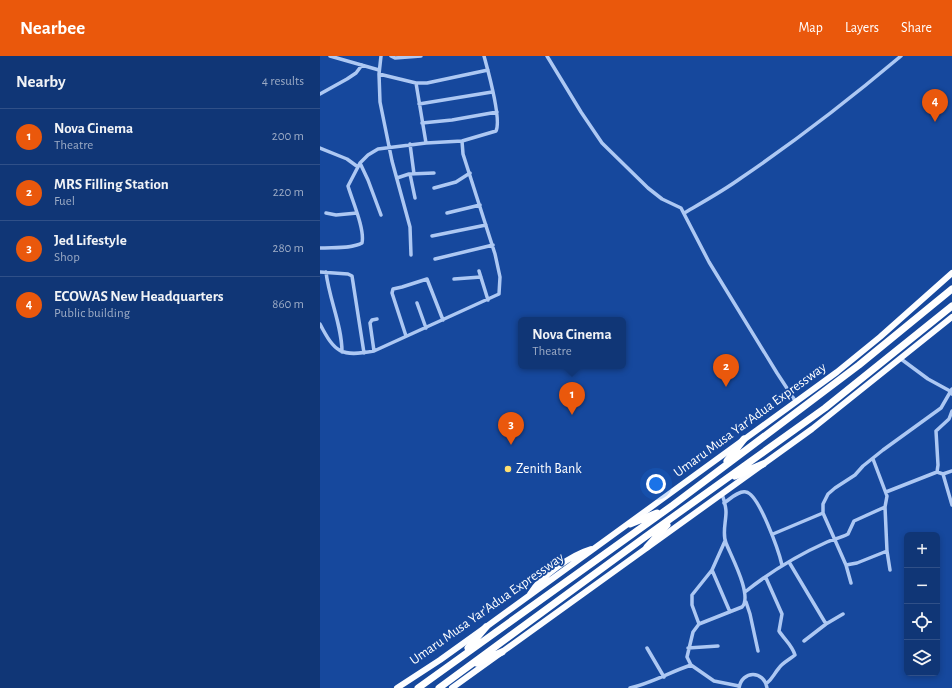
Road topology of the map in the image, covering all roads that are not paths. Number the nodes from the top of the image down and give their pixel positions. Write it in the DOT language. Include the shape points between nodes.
graph roads {
  1 [pos="330,56"];
  2 [pos="381,56"];
  3 [pos="392,56"];
  4 [pos="421,56"];
  5 [pos="484,56"];
  6 [pos="547,56"];
  7 [pos="902,56"];
  8 [pos="362,65"];
  9 [pos="488,70"];
  10 [pos="379,72"];
  11 [pos="416,83"];
  12 [pos="492,92"];
  13 [pos="320,94"];
  14 [pos="419,104"];
  15 [pos="497,112"];
  16 [pos="422,123"];
  17 [pos="462,141"];
  18 [pos="426,143"];
  19 [pos="410,144"];
  20 [pos="390,147"];
  21 [pos="320,148"];
  22 [pos="358,165"];
  23 [pos="434,173"];
  24 [pos="470,173"];
  25 [pos="412,174"];
  26 [pos="397,178"];
  27 [pos="434,188"];
  28 [pos="415,198"];
  29 [pos="480,205"];
  30 [pos="326,213"];
  31 [pos="357,213"];
  32 [pos="447,213"];
  33 [pos="684,213"];
  34 [pos="381,215"];
  35 [pos="486,225"];
  36 [pos="432,236"];
  37 [pos="492,245"];
  38 [pos="320,248"];
  39 [pos="410,255"];
  40 [pos="435,259"];
  41 [pos="479,271"];
  42 [pos="320,272"];
  43 [pos="326,272"];
  44 [pos="952,273"];
  45 [pos="481,277"];
  46 [pos="454,279"];
  47 [pos="952,289"];
  48 [pos="488,300"];
  49 [pos="417,303"];
  50 [pos="952,306"];
  51 [pos="952,317"];
  52 [pos="377,319"];
  53 [pos="443,320"];
  54 [pos="320,324"];
  55 [pos="426,328"];
  56 [pos="406,336"];
  57 [pos="374,351"];
  58 [pos="342,352"];
  59 [pos="364,352"];
  60 [pos="901,359"];
  61 [pos="951,391"];
  62 [pos="796,402"];
  63 [pos="952,412"];
  64 [pos="744,440"];
  65 [pos="873,459"];
  66 [pos="763,464"];
  67 [pos="719,470"];
  68 [pos="952,471"];
  69 [pos="937,472"];
  70 [pos="943,474"];
  71 [pos="720,483"];
  72 [pos="886,492"];
  73 [pos="722,493"];
  74 [pos="724,503"];
  75 [pos="952,505"];
  76 [pos="885,507"];
  77 [pos="668,508"];
  78 [pos="823,513"];
  79 [pos="675,516"];
  80 [pos="630,524"];
  81 [pos="773,534"];
  82 [pos="834,540"];
  83 [pos="725,541"];
  84 [pos="647,547"];
  85 [pos="887,550"];
  86 [pos="789,562"];
  87 [pos="782,565"];
  88 [pos="846,565"];
  89 [pos="712,570"];
  90 [pos="890,570"];
  91 [pos="766,578"];
  92 [pos="851,583"];
  93 [pos="745,592"];
  94 [pos="746,602"];
  95 [pos="730,612"];
  96 [pos="843,614"];
  97 [pos="699,624"];
  98 [pos="826,624"];
  99 [pos="486,627"];
  100 [pos="804,641"];
  101 [pos="718,646"];
  102 [pos="647,648"];
  103 [pos="688,648"];
  104 [pos="758,651"];
  105 [pos="502,652"];
  106 [pos="459,658"];
  107 [pos="691,665"];
  108 [pos="464,669"];
  109 [pos="664,677"];
  110 [pos="766,686"];
  111 [pos="739,687"];
  112 [pos="397,688"];
  113 [pos="418,688"];
  114 [pos="439,688"];
  115 [pos="453,688"];
  116 [pos="630,688"];
  1 -- 8 [label="street"];
  2 -- 10 [label="street"];
  3 -- 4 [label="street"];
  5 -- 9 [label="street"];
  6 -- 33 [label="street" via="602,143 648,188 662,199 681,208"];
  7 -- 33 [label="street" via="802,135 740,179"];
  8 -- 10 [label="street"];
  8 -- 13 [label="street" via="348,79"];
  9 -- 11 [label="street" via="435,82"];
  9 -- 12 [label="street"];
  10 -- 11 [label="street"];
  10 -- 20 [label="street" via="380,102"];
  11 -- 14 [label="street"];
  12 -- 14 [label="street"];
  12 -- 15 [label="street"];
  14 -- 16 [label="street"];
  15 -- 16 [label="street"];
  15 -- 17 [label="street" via="496,131"];
  16 -- 18 [label="street"];
  17 -- 18 [label="street"];
  17 -- 24 [label="street"];
  18 -- 19 [label="street"];
  19 -- 20 [label="street"];
  19 -- 25 [label="street"];
  20 -- 22 [label="street" via="378,149"];
  20 -- 26 [label="street"];
  21 -- 22 [label="street"];
  22 -- 31 [label="street" via="348,186"];
  22 -- 34 [label="street" via="364,171"];
  23 -- 25 [label="street"];
  24 -- 27 [label="street" via="456,182"];
  24 -- 29 [label="street"];
  25 -- 26 [label="street"];
  25 -- 28 [label="street"];
  26 -- 39 [label="street" via="410,227"];
  29 -- 32 [label="street"];
  29 -- 35 [label="street"];
  30 -- 31 [label="street"];
  31 -- 38 [label="street" via="362,243"];
  33 -- 62 [label="street" via="725,287"];
  35 -- 36 [label="street"];
  35 -- 37 [label="street"];
  37 -- 40 [label="street"];
  37 -- 48 [label="street" via="501,286 499,294"];
  41 -- 45 [label="street"];
  42 -- 43 [label="street"];
  43 -- 58 [label="street" via="342,339"];
  43 -- 59 [label="street" via="352,276"];
  44 -- 62 [label="highway, Umaru Musa Yar'Adua Expressway" via="838,372"];
  45 -- 46 [label="street"];
  45 -- 48 [label="street"];
  47 -- 67 [label="highway, Umaru Musa Yar'Adua Expressway" via="859,365"];
  48 -- 53 [label="street"];
  49 -- 55 [label="street"];
  50 -- 71 [label="highway" via="825,408"];
  51 -- 60 [label="highway"];
  52 -- 57 [label="street" via="370,323"];
  53 -- 55 [label="street"];
  53 -- 56 [label="street" via="427,279 392,289"];
  54 -- 58 [label="street" via="328,341"];
  55 -- 56 [label="street"];
  56 -- 57 [label="street"];
  57 -- 59 [label="street"];
  58 -- 59 [label="street"];
  60 -- 61 [label="street" via="928,379"];
  60 -- 66 [label="highway"];
  61 -- 65 [label="street" via="941,408"];
  62 -- 64 [label="highway, Umaru Musa Yar'Adua Expressway"];
  63 -- 69 [label="street" via="949,419 936,431"];
  64 -- 67 [label="highway"];
  64 -- 80 [label="highway, Umaru Musa Yar'Adua Expressway"];
  65 -- 72 [label="street"];
  65 -- 78 [label="street" via="828,494 823,504"];
  66 -- 71 [label="highway"];
  66 -- 73 [label="highway"];
  67 -- 77 [label="highway, Umaru Musa Yar'Adua Expressway"];
  68 -- 70 [label="street"];
  69 -- 70 [label="street"];
  69 -- 72 [label="street"];
  70 -- 75 [label="street"];
  71 -- 79 [label="highway"];
  72 -- 76 [label="street"];
  73 -- 74 [label="street"];
  73 -- 84 [label="highway"];
  74 -- 81 [label="street" via="742,492 749,493"];
  74 -- 83 [label="street"];
  76 -- 82 [label="street" via="854,521 848,534"];
  76 -- 85 [label="street"];
  77 -- 80 [label="highway"];
  77 -- 106 [label="highway, Umaru Musa Yar'Adua Expressway"];
  78 -- 81 [label="street"];
  78 -- 82 [label="street"];
  79 -- 84 [label="highway"];
  79 -- 108 [label="highway"];
  80 -- 99 [label="highway, Umaru Musa Yar'Adua Expressway"];
  81 -- 87 [label="street"];
  82 -- 86 [label="street"];
  82 -- 88 [label="street"];
  83 -- 89 [label="street"];
  83 -- 93 [label="street"];
  84 -- 105 [label="highway"];
  85 -- 88 [label="street"];
  85 -- 90 [label="street"];
  86 -- 87 [label="street"];
  86 -- 98 [label="street"];
  87 -- 91 [label="street"];
  88 -- 92 [label="street"];
  89 -- 95 [label="street"];
  89 -- 97 [label="street" via="692,595 692,605"];
  91 -- 93 [label="street"];
  91 -- 110 [label="street" via="782,614 779,631 795,655 779,667"];
  93 -- 94 [label="street"];
  94 -- 95 [label="street"];
  94 -- 104 [label="street"];
  95 -- 97 [label="street"];
  96 -- 98 [label="street"];
  97 -- 103 [label="street" via="693,632"];
  98 -- 100 [label="street"];
  99 -- 106 [label="highway"];
  99 -- 112 [label="highway, Umaru Musa Yar'Adua Expressway"];
  101 -- 103 [label="street"];
  102 -- 109 [label="street"];
  103 -- 107 [label="street" via="686,656"];
  105 -- 108 [label="highway"];
  105 -- 115 [label="highway"];
  106 -- 113 [label="highway, Umaru Musa Yar'Adua Expressway"];
  107 -- 109 [label="street"];
  107 -- 111 [label="street" via="714,681"];
  108 -- 114 [label="highway"];
  109 -- 116 [label="street"];
  110 -- 111 [label="street" via="760,676 752,674 743,678"];
}
